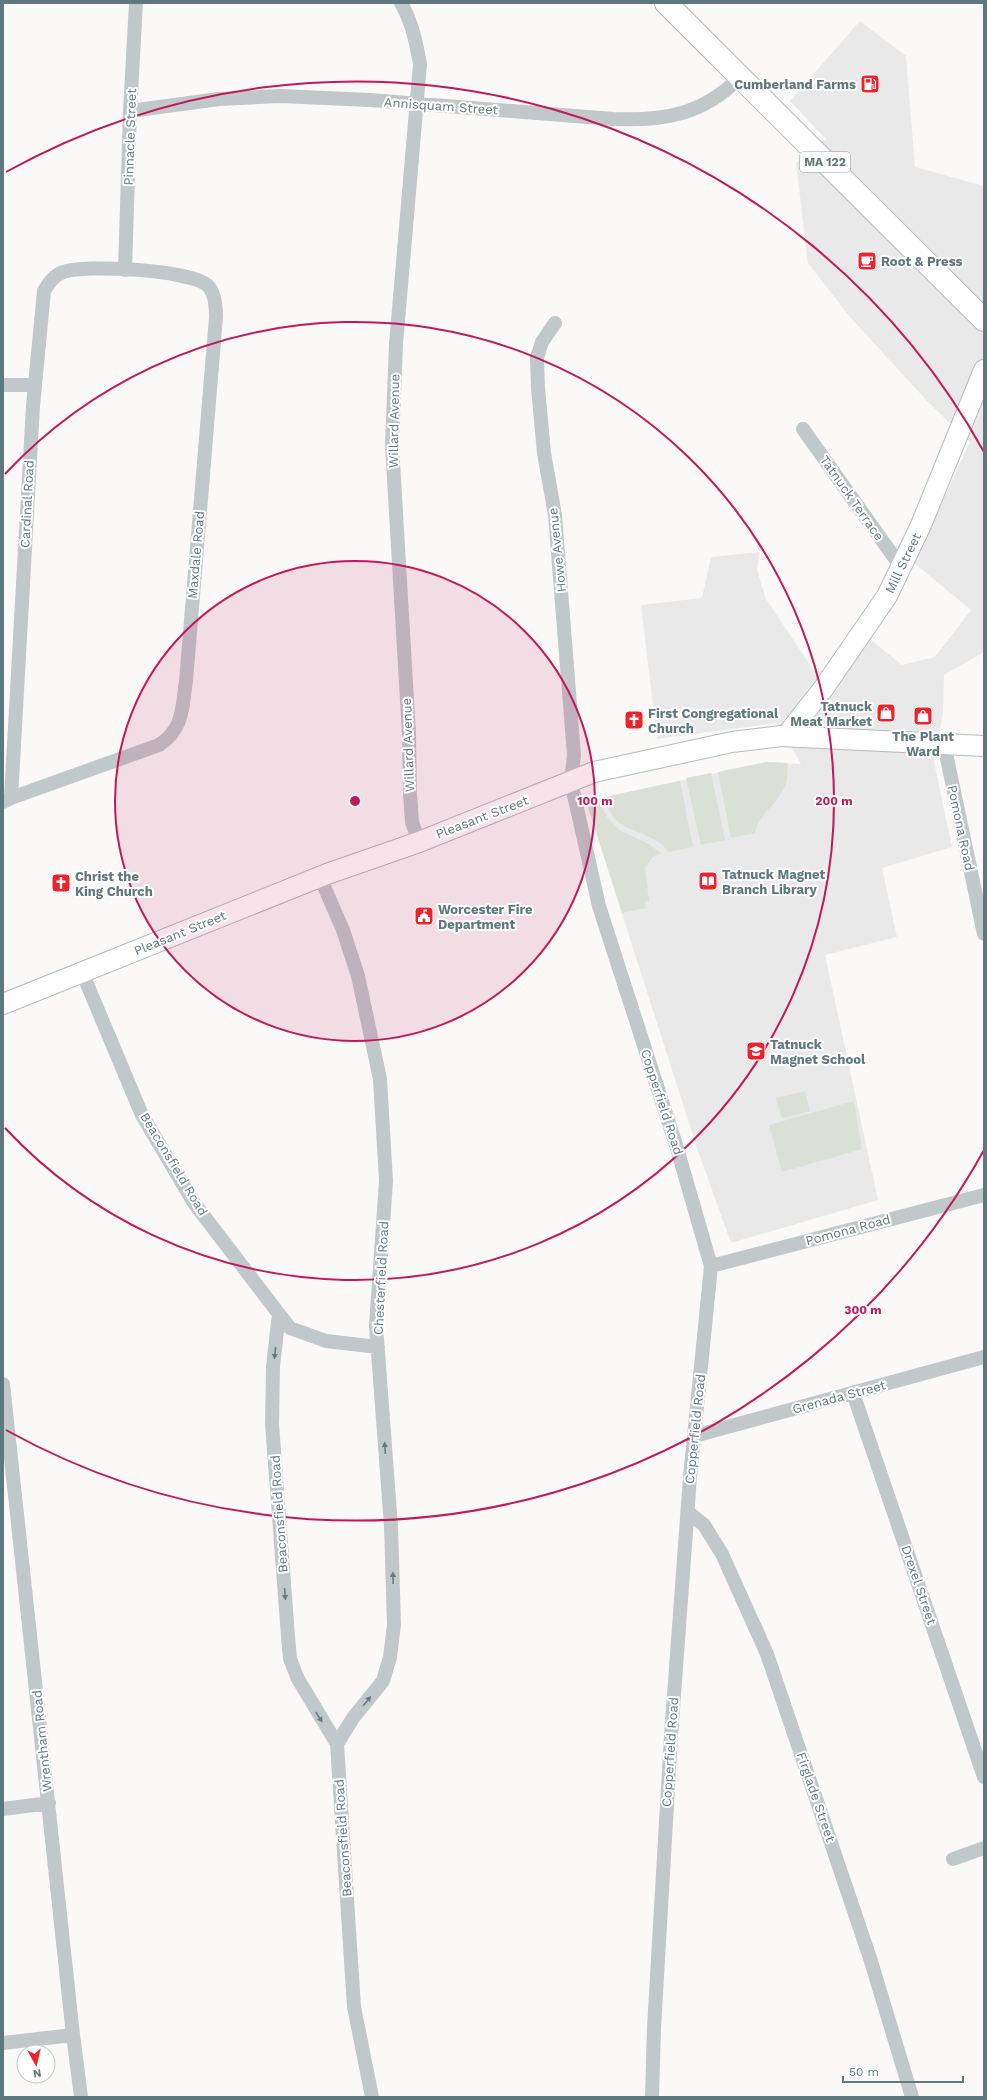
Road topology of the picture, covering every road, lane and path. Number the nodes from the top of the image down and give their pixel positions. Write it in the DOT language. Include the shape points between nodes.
graph roads {
  1 [pos="136,3"];
  2 [pos="401,3"];
  3 [pos="666,3"];
  4 [pos="740,77"];
  5 [pos="417,104"];
  6 [pos="130,111"];
  7 [pos="125,270"];
  8 [pos="984,320"];
  9 [pos="555,323"];
  10 [pos="984,370"];
  11 [pos="3,385"];
  12 [pos="34,385"];
  13 [pos="803,429"];
  14 [pos="901,567"];
  15 [pos="786,736"];
  16 [pos="944,744"];
  17 [pos="984,746"];
  18 [pos="571,782"];
  19 [pos="7,800"];
  20 [pos="419,842"];
  21 [pos="320,877"];
  22 [pos="984,934"];
  23 [pos="82,972"];
  24 [pos="3,1004"];
  25 [pos="984,1194"];
  26 [pos="712,1266"];
  27 [pos="279,1314"];
  28 [pos="378,1347"];
  29 [pos="984,1357"];
  30 [pos="3,1384"];
  31 [pos="853,1393"];
  32 [pos="694,1436"];
  33 [pos="6,1438"];
  34 [pos="688,1512"];
  35 [pos="337,1744"];
  36 [pos="984,1777"];
  37 [pos="49,1803"];
  38 [pos="3,1808"];
  39 [pos="984,1848"];
  40 [pos="953,1859"];
  41 [pos="73,2035"];
  42 [pos="3,2043"];
  43 [pos="81,2097"];
  44 [pos="372,2097"];
  45 [pos="652,2097"];
  46 [pos="912,2097"];
  1 -- 6 [label="street, Pinnacle Street"];
  2 -- 5 [label="street, Willard Avenue" via="409,16 420,64"];
  3 -- 4 [label="main road, MA 122"];
  4 -- 5 [label="street, Annisquam Street" via="718,97 702,107 685,113 648,119 613,119"];
  4 -- 8 [label="main road, MA 122"];
  5 -- 6 [label="street, Annisquam Street" via="339,98 250,97 197,101"];
  5 -- 20 [label="street, Willard Avenue" via="396,344 392,445 409,734 410,794 412,822"];
  6 -- 7 [label="street, Pinnacle Street"];
  7 -- 12 [label="street, Cardinal Road" via="78,269 62,272 51,279 44,291"];
  7 -- 19 [label="street, Maxdale Road" via="180,274 199,280 211,289 216,311 186,681 180,722 171,737 159,745"];
  9 -- 18 [label="street, Howe Avenue" via="542,342 537,358 538,388 561,581 574,755"];
  10 -- 14 [label="main road, Mill Street" via="926,514"];
  11 -- 12 [label="street"];
  12 -- 19 [label="street, Cardinal Road"];
  13 -- 14 [label="street, Tatnuck Terrace"];
  14 -- 15 [label="main road, Mill Street" via="887,596 823,690"];
  15 -- 16 [label="main road, Pleasant Street"];
  15 -- 18 [label="main road, Pleasant Street" via="732,742 606,769"];
  16 -- 17 [label="main road, Pleasant Street"];
  16 -- 22 [label="street, Pomona Road"];
  18 -- 20 [label="main road, Pleasant Street"];
  18 -- 26 [label="street, Copperfield Road" via="599,906"];
  20 -- 21 [label="main road, Pleasant Street"];
  21 -- 23 [label="main road, Pleasant Street"];
  21 -- 28 [label="street, Chesterfield Road" via="343,930 358,976 380,1079 386,1181 376,1326"];
  23 -- 24 [label="main road, Pleasant Street"];
  23 -- 27 [label="street, Beaconsfield Road" via="142,1115 194,1203"];
  25 -- 26 [label="street, Pomona Road"];
  26 -- 32 [label="street, Copperfield Road"];
  27 -- 28 [label="street" via="290,1328 326,1341"];
  27 -- 35 [label="street, Beaconsfield Road, one-way" via="273,1366 272,1424 290,1659 311,1703"];
  35 -- 28 [label="street, Chesterfield Road, one-way" via="353,1718 383,1681 390,1657 394,1625 391,1526"];
  29 -- 31 [label="street, Grenada Street"];
  30 -- 33 [label="street, Wrentham Road"];
  31 -- 32 [label="street, Grenada Street"];
  31 -- 36 [label="street, Drexel Street"];
  32 -- 34 [label="street, Copperfield Road"];
  33 -- 37 [label="street, Wrentham Road"];
  34 -- 45 [label="street, Copperfield Road" via="670,1736"];
  34 -- 46 [label="street, Firglade Street" via="704,1525 722,1554 767,1654 870,1958"];
  35 -- 44 [label="street, Beaconsfield Road" via="354,2007"];
  37 -- 38 [label="street"];
  37 -- 41 [label="street, Wrentham Road"];
  39 -- 40 [label="street"];
  41 -- 42 [label="street"];
  41 -- 43 [label="street, Wrentham Road"];
}
